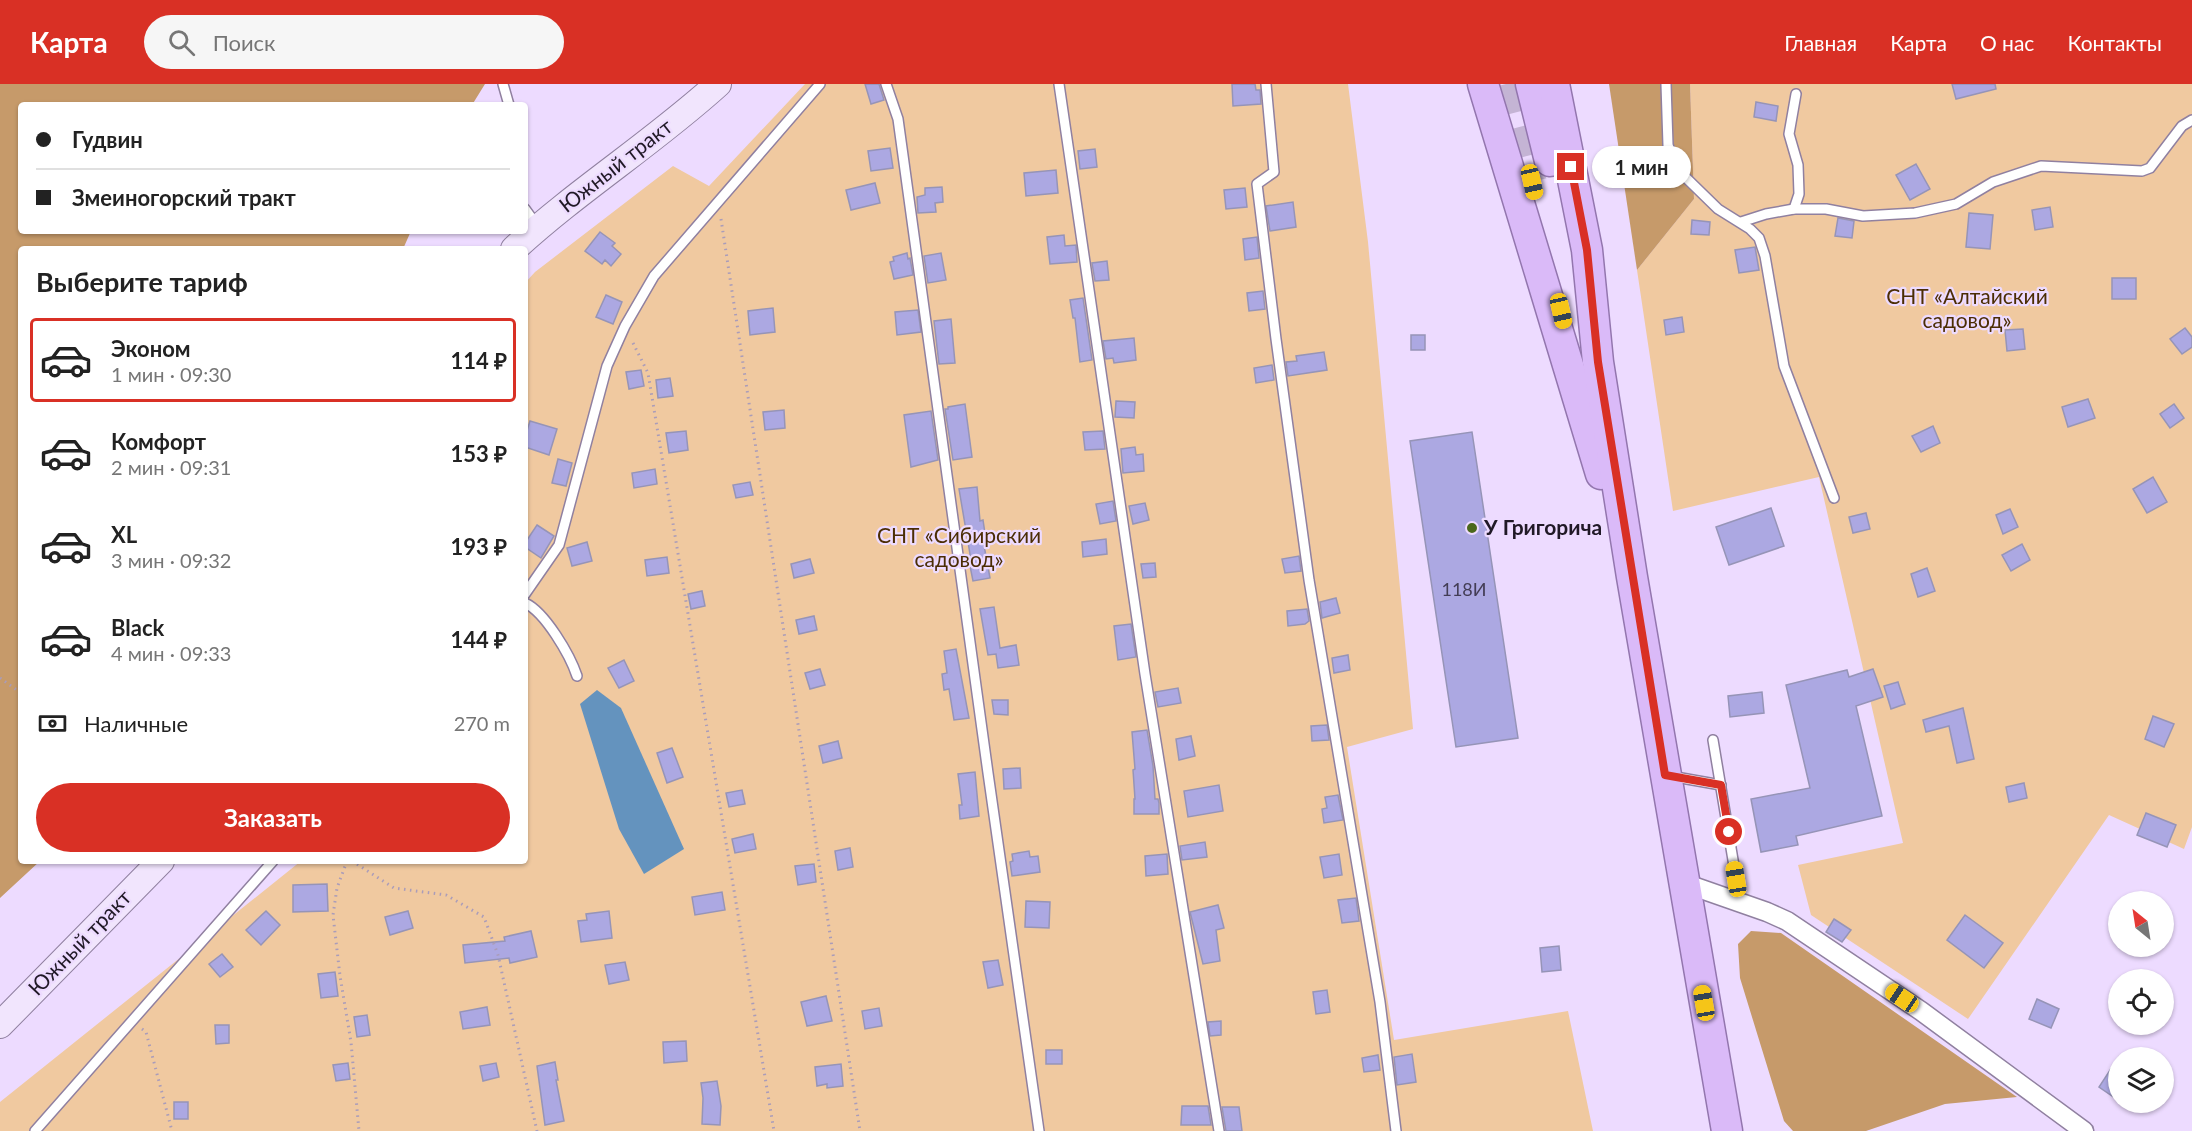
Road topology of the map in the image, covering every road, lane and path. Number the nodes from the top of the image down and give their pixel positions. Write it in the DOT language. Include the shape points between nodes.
graph roads {
  1 [pos="503,84"];
  2 [pos="718,84"];
  3 [pos="820,84"];
  4 [pos="886,84"];
  5 [pos="1059,84"];
  6 [pos="1266,84"];
  7 [pos="1483,84"];
  8 [pos="1531,84"];
  9 [pos="1554,84"];
  10 [pos="1666,84"];
  11 [pos="1796,94"];
  12 [pos="508,102"];
  13 [pos="2192,120"];
  14 [pos="1532,182"];
  15 [pos="718,202"];
  16 [pos="1794,209"];
  17 [pos="531,218"];
  18 [pos="1740,222"];
  19 [pos="625,326"];
  20 [pos="1598,362"];
  21 [pos="1590,441"];
  22 [pos="1834,498"];
  23 [pos="1629,556"];
  24 [pos="528,590"];
  25 [pos="528,605"];
  26 [pos="577,676"];
  27 [pos="0,678"];
  28 [pos="18,691"];
  29 [pos="1713,741"];
  30 [pos="1665,775"];
  31 [pos="1721,785"];
  32 [pos="158,864"];
  33 [pos="270,864"];
  34 [pos="346,864"];
  35 [pos="357,864"];
  36 [pos="1684,883"];
  37 [pos="1740,902"];
  38 [pos="130,1023"];
  39 [pos="0,1025"];
  40 [pos="35,1131"];
  41 [pos="172,1131"];
  42 [pos="359,1131"];
  43 [pos="537,1131"];
  44 [pos="774,1131"];
  45 [pos="860,1131"];
  46 [pos="1040,1131"];
  47 [pos="1220,1131"];
  48 [pos="1396,1131"];
  49 [pos="1727,1131"];
  50 [pos="2084,1131"];
  1 -- 12 [label="lane"];
  2 -- 17 [label="main road, Южный тракт" via="689,110"];
  3 -- 15 [label="lane"];
  4 -- 46 [label="lane" via="898,119"];
  5 -- 47 [label="lane" via="1145,674"];
  6 -- 48 [label="lane" via="1274,172 1257,184 1276,339 1310,580 1380,1002"];
  7 -- 21 [label="highway"];
  8 -- 20 [label="highway"];
  9 -- 20 [label="highway" via="1587,250"];
  10 -- 18 [label="lane" via="1668,145 1677,168 1718,209"];
  11 -- 16 [label="lane" via="1789,134 1798,165 1799,194"];
  13 -- 16 [label="lane" via="2182,126 2150,168 2142,171 2041,166 1993,182 1956,204 1915,213 1863,216 1826,209"];
  14 -- 21 [label="highway"];
  15 -- 19 [label="lane" via="654,276"];
  15 -- 45 [label="path"];
  16 -- 18 [label="lane"];
  18 -- 22 [label="lane" via="1759,238 1784,366"];
  19 -- 24 [label="lane" via="607,366 559,545"];
  19 -- 44 [label="path" via="648,373"];
  20 -- 23 [label="highway"];
  21 -- 23 [label="highway"];
  23 -- 30 [label="highway"];
  25 -- 26 [label="lane" via="553,633"];
  27 -- 28 [label="path"];
  29 -- 31 [label="lane"];
  30 -- 31 [label="lane"];
  30 -- 36 [label="highway"];
  31 -- 37 [label="lane"];
  32 -- 39 [label="main road, Южный тракт"];
  33 -- 38 [label="lane"];
  34 -- 42 [label="path" via="333,915"];
  35 -- 43 [label="path" via="394,888 446,896 484,917 498,955"];
  36 -- 37 [label="street"];
  36 -- 49 [label="highway"];
  37 -- 50 [label="street" via="1796,928 1921,1011"];
  38 -- 40 [label="lane"];
  38 -- 41 [label="path" via="146,1032"];
}
